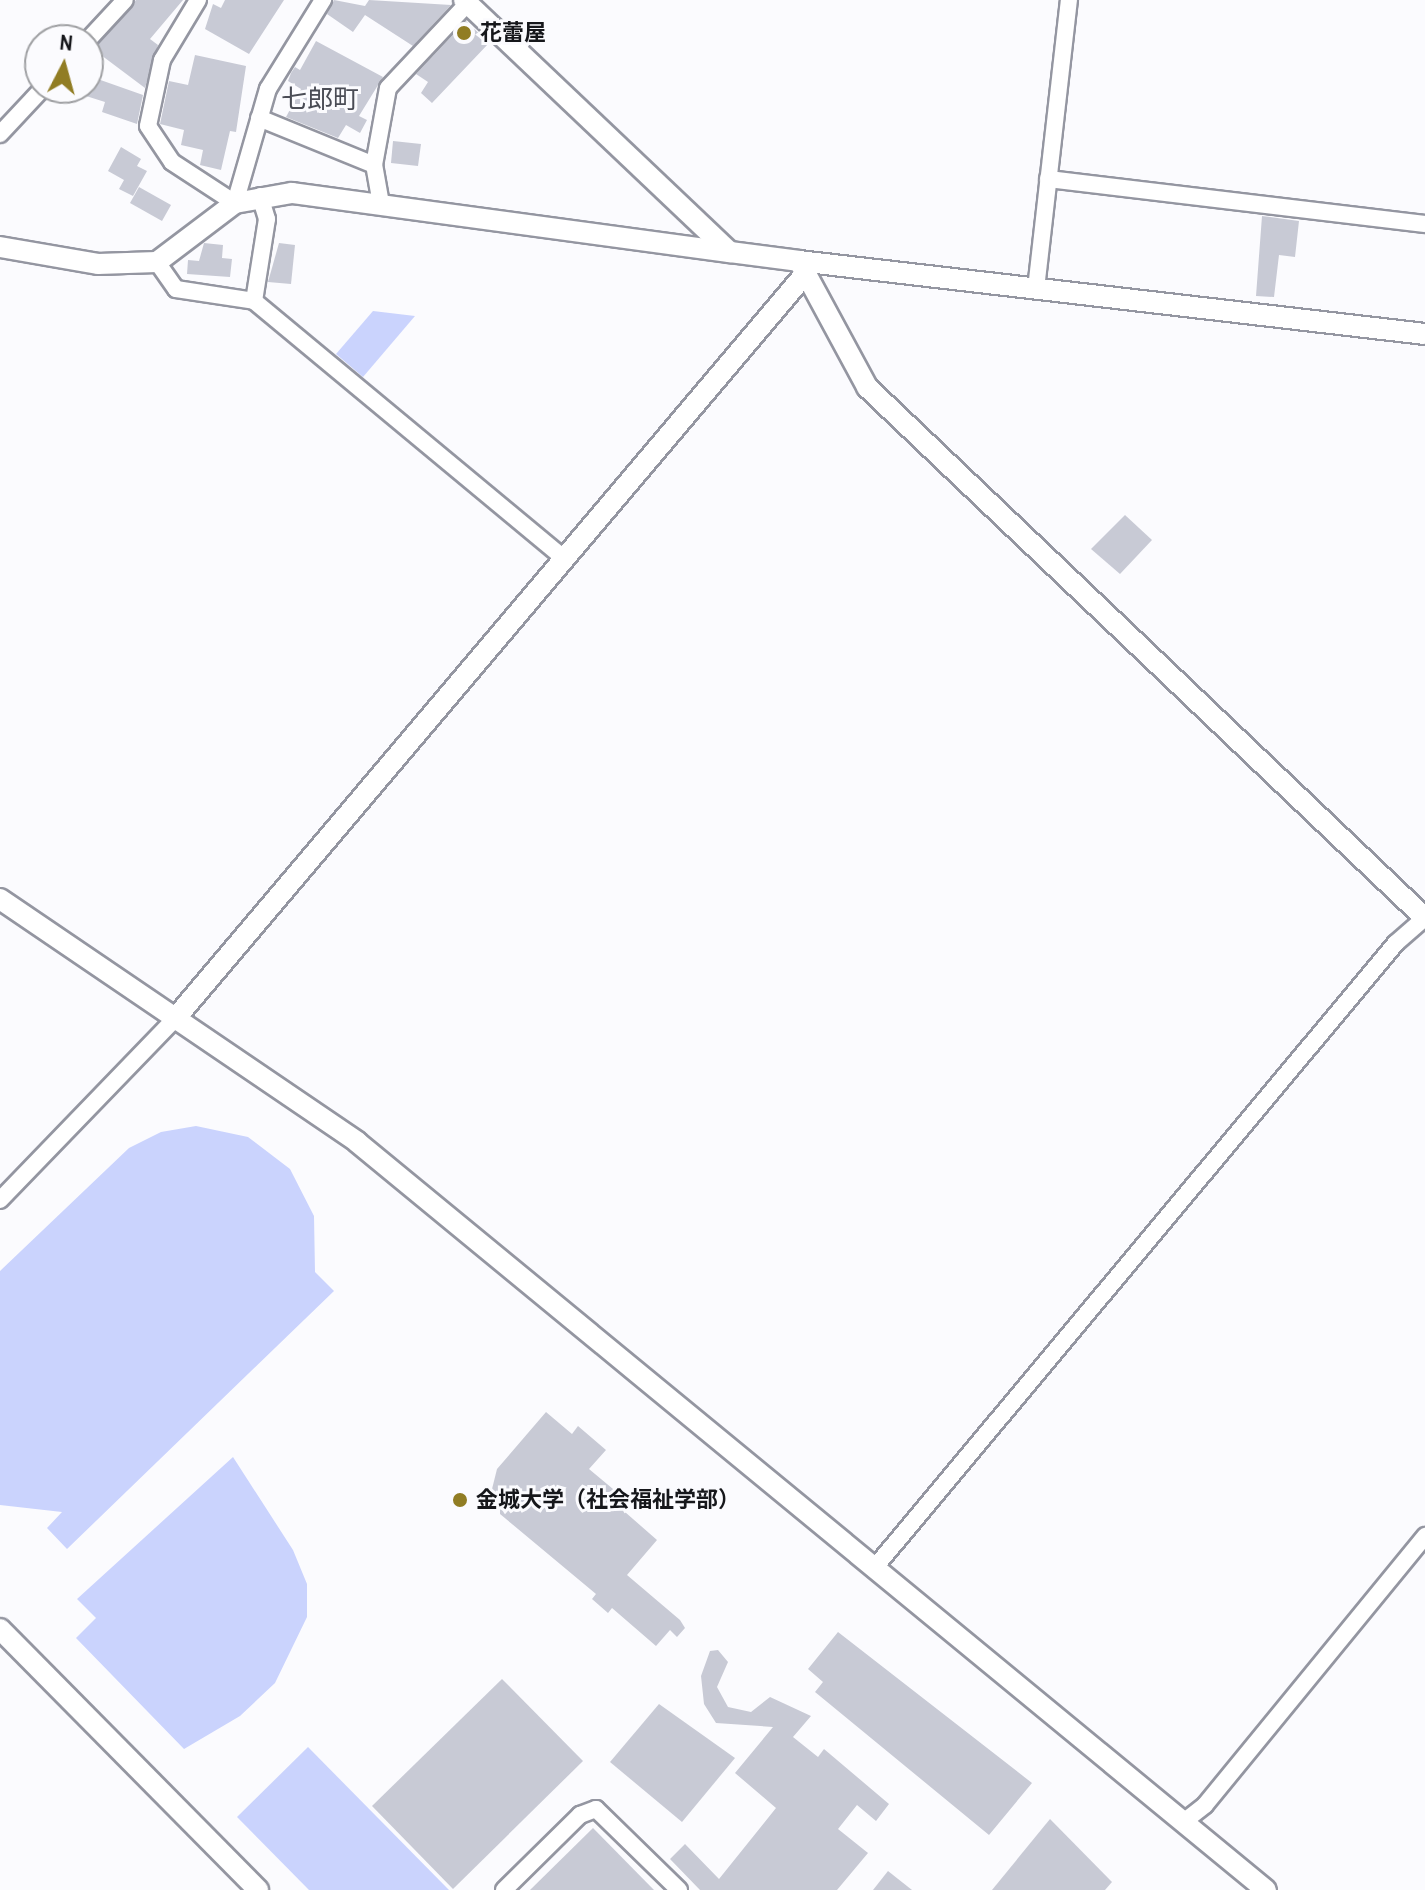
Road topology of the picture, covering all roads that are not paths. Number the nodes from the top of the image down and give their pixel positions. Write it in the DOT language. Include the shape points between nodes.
graph roads {
  1 [pos="125,0"];
  2 [pos="198,0"];
  3 [pos="323,0"];
  4 [pos="1069,0"];
  5 [pos="466,2"];
  6 [pos="103,24"];
  7 [pos="28,104"];
  8 [pos="259,118"];
  9 [pos="0,134"];
  10 [pos="374,165"];
  11 [pos="1048,179"];
  12 [pos="260,196"];
  13 [pos="235,203"];
  14 [pos="381,204"];
  15 [pos="1425,224"];
  16 [pos="0,247"];
  17 [pos="730,252"];
  18 [pos="157,262"];
  19 [pos="802,267"];
  20 [pos="1036,289"];
  21 [pos="254,301"];
  22 [pos="1425,334"];
  23 [pos="565,559"];
  24 [pos="0,899"];
  25 [pos="1425,918"];
  26 [pos="174,1020"];
  27 [pos="0,1200"];
  28 [pos="1425,1536"];
  29 [pos="876,1566"];
  30 [pos="0,1629"];
  31 [pos="1186,1820"];
  32 [pos="258,1890"];
  33 [pos="504,1890"];
  34 [pos="679,1890"];
  35 [pos="1266,1890"];
  1 -- 6 [label="street"];
  2 -- 13 [label="street" via="162,60 148,126 172,162"];
  3 -- 8 [label="street" via="285,55"];
  4 -- 11 [label="street"];
  5 -- 10 [label="street" via="391,82"];
  5 -- 17 [label="street"];
  7 -- 9 [label="street"];
  8 -- 10 [label="street"];
  8 -- 13 [label="street"];
  10 -- 14 [label="street"];
  11 -- 15 [label="street"];
  11 -- 20 [label="street"];
  12 -- 13 [label="street"];
  12 -- 14 [label="street" via="292,193"];
  12 -- 21 [label="street" via="267,219"];
  13 -- 18 [label="street"];
  14 -- 17 [label="street"];
  16 -- 18 [label="street" via="98,264"];
  17 -- 19 [label="street"];
  18 -- 21 [label="street" via="176,289"];
  19 -- 20 [label="street"];
  19 -- 23 [label="street"];
  19 -- 25 [label="street" via="867,387"];
  20 -- 22 [label="street"];
  21 -- 23 [label="street"];
  23 -- 26 [label="street"];
  24 -- 26 [label="street"];
  25 -- 29 [label="street" via="1396,943"];
  26 -- 27 [label="street"];
  26 -- 29 [label="street" via="357,1142"];
  28 -- 31 [label="street" via="1205,1805"];
  29 -- 31 [label="street"];
  30 -- 32 [label="street"];
  31 -- 35 [label="street"];
  33 -- 34 [label="street" via="580,1815 596,1809"];
}
